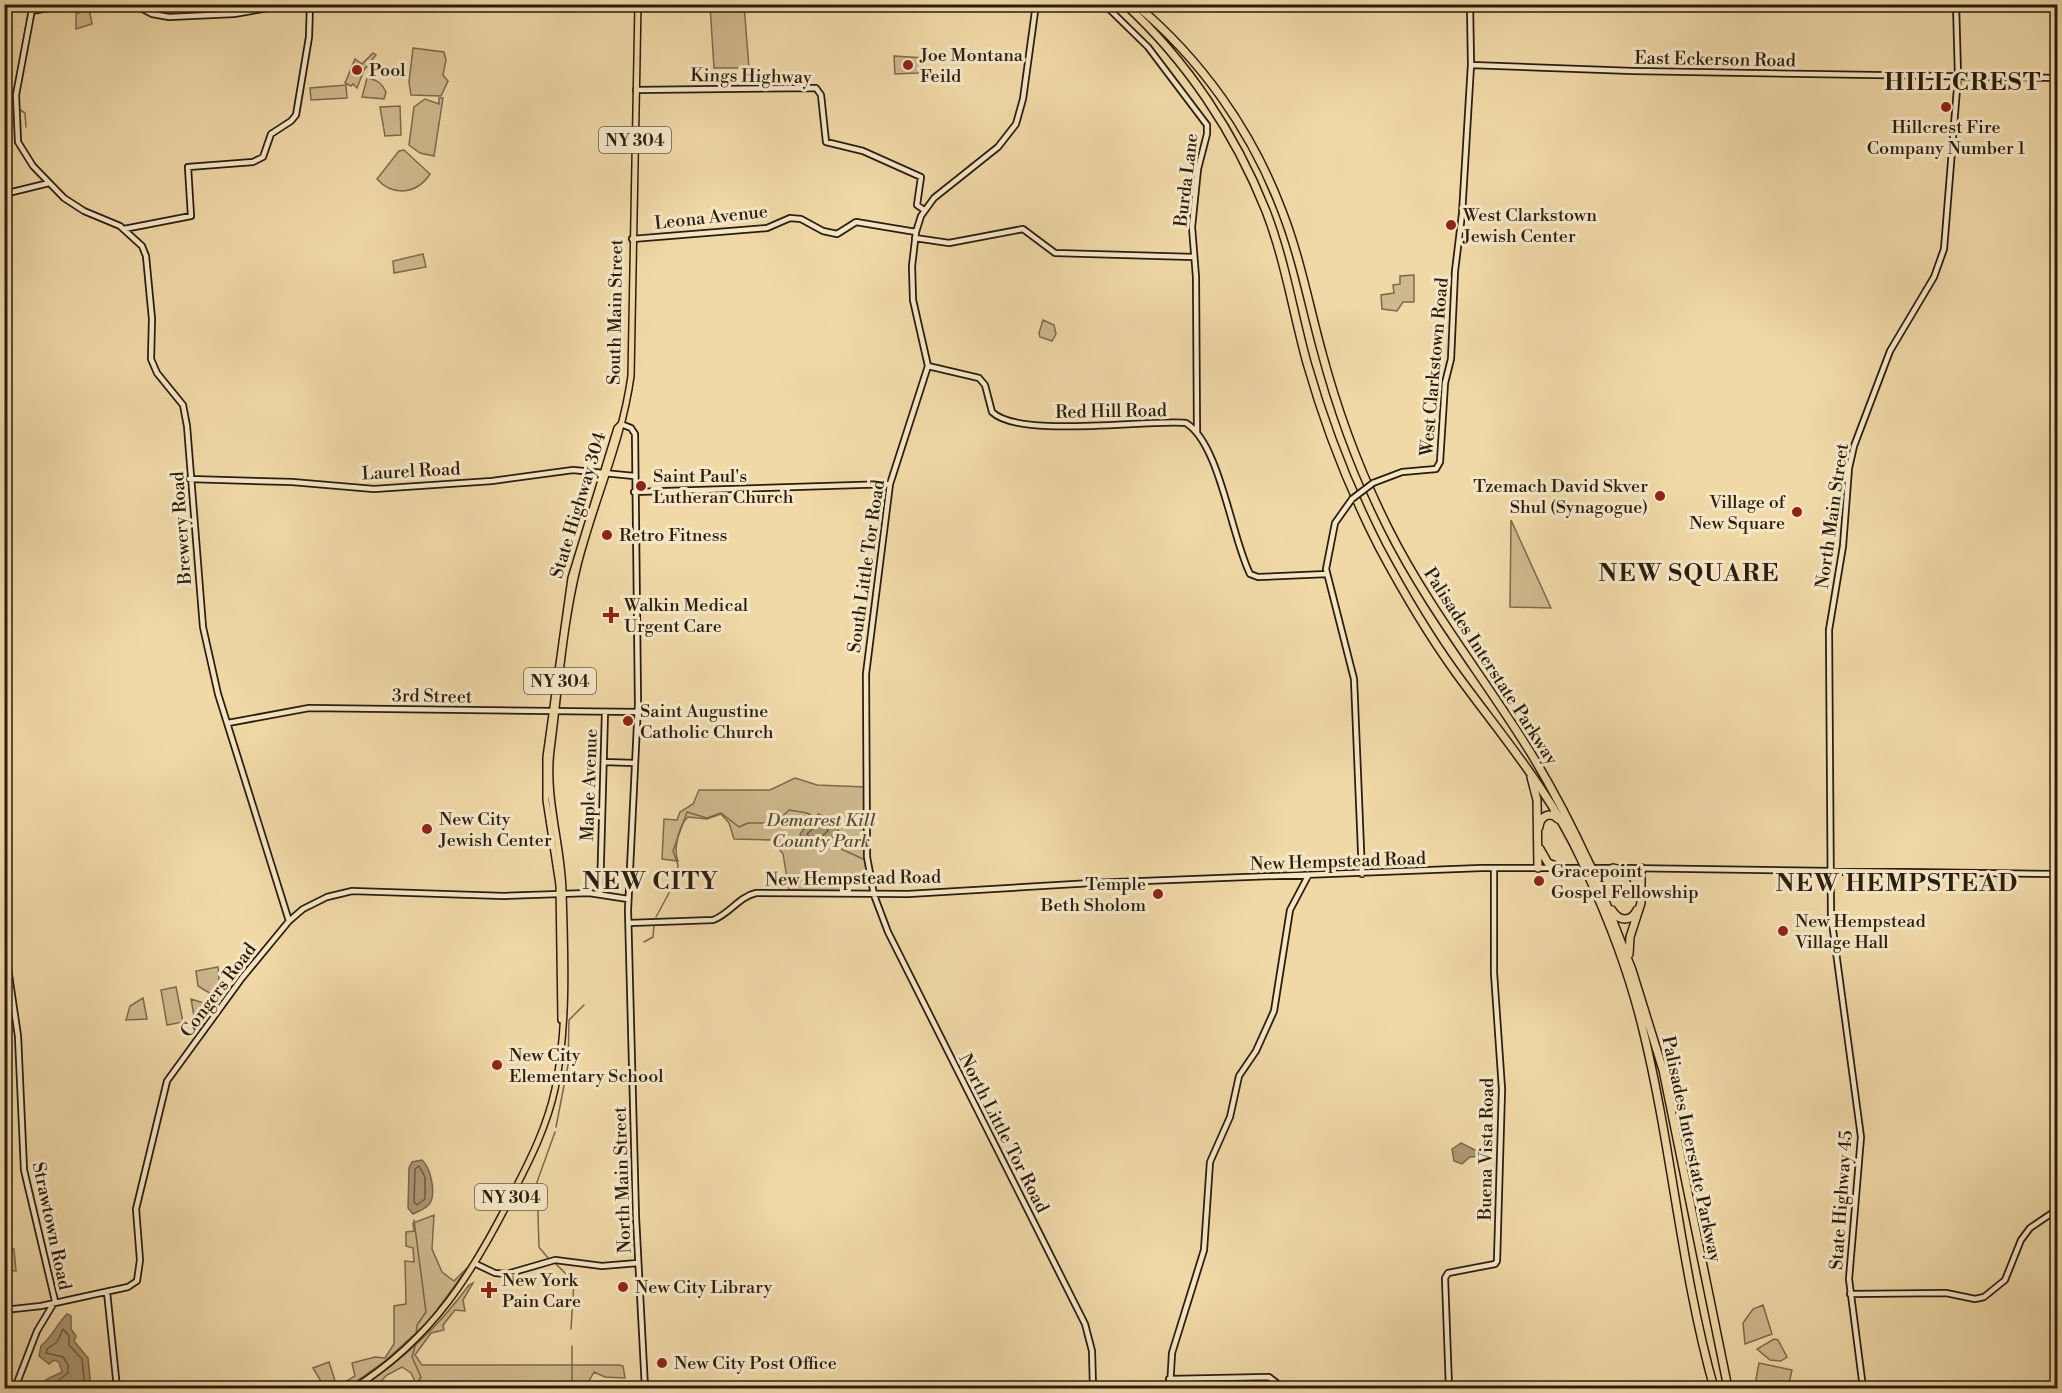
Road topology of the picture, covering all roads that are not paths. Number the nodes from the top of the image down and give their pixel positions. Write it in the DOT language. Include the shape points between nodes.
graph roads {
  1 [pos="69,4"];
  2 [pos="133,4"];
  3 [pos="292,4"];
  4 [pos="309,4"];
  5 [pos="638,4"];
  6 [pos="1036,4"];
  7 [pos="1104,4"];
  8 [pos="1125,4"];
  9 [pos="1135,4"];
  10 [pos="1470,4"];
  11 [pos="1956,4"];
  12 [pos="33,8"];
  13 [pos="1471,65"];
  14 [pos="1959,76"];
  15 [pos="2058,78"];
  16 [pos="636,90"];
  17 [pos="49,183"];
  18 [pos="4,194"];
  19 [pos="924,210"];
  20 [pos="124,229"];
  21 [pos="915,235"];
  22 [pos="632,239"];
  23 [pos="1194,257"];
  24 [pos="927,366"];
  25 [pos="621,424"];
  26 [pos="1197,433"];
  27 [pos="605,473"];
  28 [pos="634,476"];
  29 [pos="189,479"];
  30 [pos="890,484"];
  31 [pos="634,492"];
  32 [pos="1327,574"];
  33 [pos="554,711"];
  34 [pos="605,712"];
  35 [pos="638,712"];
  36 [pos="228,723"];
  37 [pos="1514,749"];
  38 [pos="604,762"];
  39 [pos="635,762"];
  40 [pos="1574,843"];
  41 [pos="1540,849"];
  42 [pos="1585,861"];
  43 [pos="1494,868"];
  44 [pos="1539,868"];
  45 [pos="1561,868"];
  46 [pos="1612,868"];
  47 [pos="1640,868"];
  48 [pos="1830,871"];
  49 [pos="1362,874"];
  50 [pos="2058,874"];
  51 [pos="1308,876"];
  52 [pos="1593,877"];
  53 [pos="1639,889"];
  54 [pos="562,894"];
  55 [pos="600,894"];
  56 [pos="874,895"];
  57 [pos="628,899"];
  58 [pos="4,904"];
  59 [pos="289,921"];
  60 [pos="628,924"];
  61 [pos="1637,985"];
  62 [pos="2058,1209"];
  63 [pos="638,1263"];
  64 [pos="476,1264"];
  65 [pos="107,1292"];
  66 [pos="1850,1294"];
  67 [pos="54,1304"];
  68 [pos="4,1310"];
  69 [pos="1169,1379"];
  70 [pos="15,1389"];
  71 [pos="117,1389"];
  72 [pos="354,1389"];
  73 [pos="645,1389"];
  74 [pos="1093,1389"];
  75 [pos="1170,1389"];
  76 [pos="1283,1389"];
  77 [pos="1449,1389"];
  78 [pos="1714,1389"];
  79 [pos="1728,1389"];
  80 [pos="1863,1389"];
  1 -- 12 [label="street"];
  2 -- 3 [label="street" via="169,17 232,14"];
  4 -- 20 [label="street" via="309,38 296,115 270,135 263,157 189,167 191,216"];
  5 -- 16 [label="main road, South Main Street / NY 304"];
  6 -- 19 [label="street, South Little Tor Road" via="1016,124 1004,141 946,186"];
  7 -- 23 [label="street, Burda Lane" via="1148,47 1207,125 1193,207"];
  8 -- 37 [label="highway, Palisades Interstate Parkway" via="1189,75 1239,153 1276,240 1317,394 1360,506 1429,633"];
  9 -- 42 [label="highway, Palisades Interstate Parkway" via="1203,74 1259,159 1292,239 1341,416 1380,512 1434,610 1537,763"];
  10 -- 13 [label="street, West Clarkstown Road"];
  11 -- 14 [label="street, North Main Street"];
  12 -- 17 [label="street" via="17,92 16,128 23,151"];
  13 -- 14 [label="street, East Eckerson Road"];
  13 -- 32 [label="street, West Clarkstown Road, bridge" via="1440,464 1435,469 1402,472 1373,483 1352,499 1334,527"];
  14 -- 15 [label="street, East Eckerson Road"];
  14 -- 48 [label="street, North Main Street" via="1942,256 1934,277 1890,351 1849,468 1843,546 1829,630"];
  16 -- 19 [label="street, Kings Highway" via="815,88 821,95 827,142 855,148 921,177 917,206"];
  16 -- 22 [label="main road, South Main Street / NY 304"];
  17 -- 18 [label="street"];
  17 -- 20 [label="street, Brewery Road" via="77,208"];
  19 -- 21 [label="street, South Little Tor Road"];
  20 -- 29 [label="street, Brewery Road" via="142,246 146,256 153,323 151,359 157,373 183,405"];
  21 -- 22 [label="street, Leona Avenue" via="856,222 837,234 790,218 766,228"];
  21 -- 23 [label="street" via="949,243 1023,229 1055,253"];
  21 -- 24 [label="street, South Little Tor Road" via="913,300"];
  22 -- 25 [label="main road, South Main Street / NY 304" via="633,356"];
  23 -- 26 [label="street, Burda Lane"];
  24 -- 26 [label="street, Red Hill Road" via="979,378 986,385 992,412 1008,421 1084,426 1181,422"];
  24 -- 30 [label="street, South Little Tor Road"];
  25 -- 27 [label="main road, State Highway 304 / NY 304"];
  25 -- 28 [label="street" via="634,432"];
  26 -- 32 [label="street" via="1209,449 1250,574"];
  27 -- 28 [label="street, Laurel Road"];
  27 -- 29 [label="street, Laurel Road" via="569,471 374,489"];
  27 -- 33 [label="main road, State Highway 304 / NY 304" via="570,582"];
  28 -- 31 [label="street"];
  29 -- 36 [label="street, Brewery Road" via="202,620 214,680"];
  30 -- 31 [label="street"];
  30 -- 56 [label="street, South Little Tor Road" via="866,661 867,857"];
  31 -- 35 [label="street"];
  32 -- 49 [label="street, West Clarkstown Road" via="1354,679"];
  33 -- 34 [label="street, 3rd Street"];
  33 -- 36 [label="street, 3rd Street" via="309,708"];
  33 -- 54 [label="main road, State Highway 304 / NY 304" via="549,788"];
  34 -- 35 [label="street, 3rd Street"];
  34 -- 38 [label="street, Maple Avenue"];
  35 -- 39 [label="street"];
  36 -- 59 [label="street, Brewery Road"];
  37 -- 40 [label="highway, Palisades Interstate Parkway"];
  37 -- 44 [label="highway" via="1535,790"];
  38 -- 39 [label="street"];
  38 -- 55 [label="street, Maple Avenue"];
  39 -- 57 [label="street"];
  40 -- 41 [label="highway" via="1558,818 1549,814 1540,823"];
  40 -- 42 [label="highway, Palisades Interstate Parkway"];
  41 -- 44 [label="highway"];
  41 -- 45 [label="highway" via="1548,863"];
  42 -- 52 [label="highway, Palisades Interstate Parkway, bridge"];
  43 -- 44 [label="street, New Hempstead Road"];
  43 -- 49 [label="street, New Hempstead Road"];
  43 -- 77 [label="street, Buena Vista Road" via="1494,973 1502,1089 1497,1261 1448,1273 1445,1278"];
  44 -- 45 [label="street, New Hempstead Road"];
  45 -- 46 [label="street, New Hempstead Road"];
  46 -- 47 [label="street, New Hempstead Road"];
  46 -- 53 [label="highway" via="1631,873"];
  47 -- 48 [label="street, New Hempstead Road"];
  47 -- 53 [label="highway"];
  47 -- 61 [label="highway" via="1641,905 1628,946"];
  48 -- 50 [label="street, New Hempstead Road"];
  48 -- 66 [label="street, State Highway 45" via="1834,946 1861,1137 1849,1259"];
  49 -- 51 [label="street, New Hempstead Road"];
  51 -- 56 [label="street, New Hempstead Road"];
  51 -- 69 [label="street" via="1290,910 1274,1011 1239,1077 1232,1110 1210,1162 1204,1250 1172,1353"];
  52 -- 53 [label="highway" via="1613,912 1622,919 1636,913"];
  52 -- 61 [label="highway, Palisades Interstate Parkway"];
  52 -- 78 [label="highway, Palisades Interstate Parkway" via="1643,1031"];
  54 -- 55 [label="street, Congers Road"];
  54 -- 59 [label="street, Congers Road" via="352,891 319,900"];
  54 -- 64 [label="main road, State Highway 304 / NY 304" via="564,1014 554,1097 542,1134"];
  55 -- 57 [label="street, Congers Road"];
  56 -- 60 [label="street, New Hempstead Road" via="756,893 713,920"];
  56 -- 74 [label="street, North Little Tor Road" via="888,932 1085,1324 1092,1351"];
  57 -- 60 [label="street, North Main Street"];
  58 -- 67 [label="street, Strawtown Road" via="18,1036 24,1170"];
  59 -- 65 [label="street, Congers Road" via="169,1078 136,1209 138,1278 132,1285"];
  60 -- 63 [label="street, North Main Street"];
  61 -- 79 [label="highway, Palisades Interstate Parkway" via="1672,1109"];
  62 -- 66 [label="street" via="2030,1228 2005,1280 1984,1297 1946,1293"];
  63 -- 64 [label="street" via="602,1266 555,1260 507,1274"];
  63 -- 73 [label="street, North Main Street"];
  64 -- 72 [label="main road, State Highway 304 / NY 304" via="417,1339"];
  65 -- 67 [label="street, Congers Road"];
  65 -- 71 [label="street"];
  66 -- 80 [label="street, State Highway 45"];
  67 -- 68 [label="street, Congers Road"];
  67 -- 70 [label="street" via="35,1334"];
  69 -- 75 [label="street"];
  69 -- 76 [label="street" via="1269,1377"];
}
